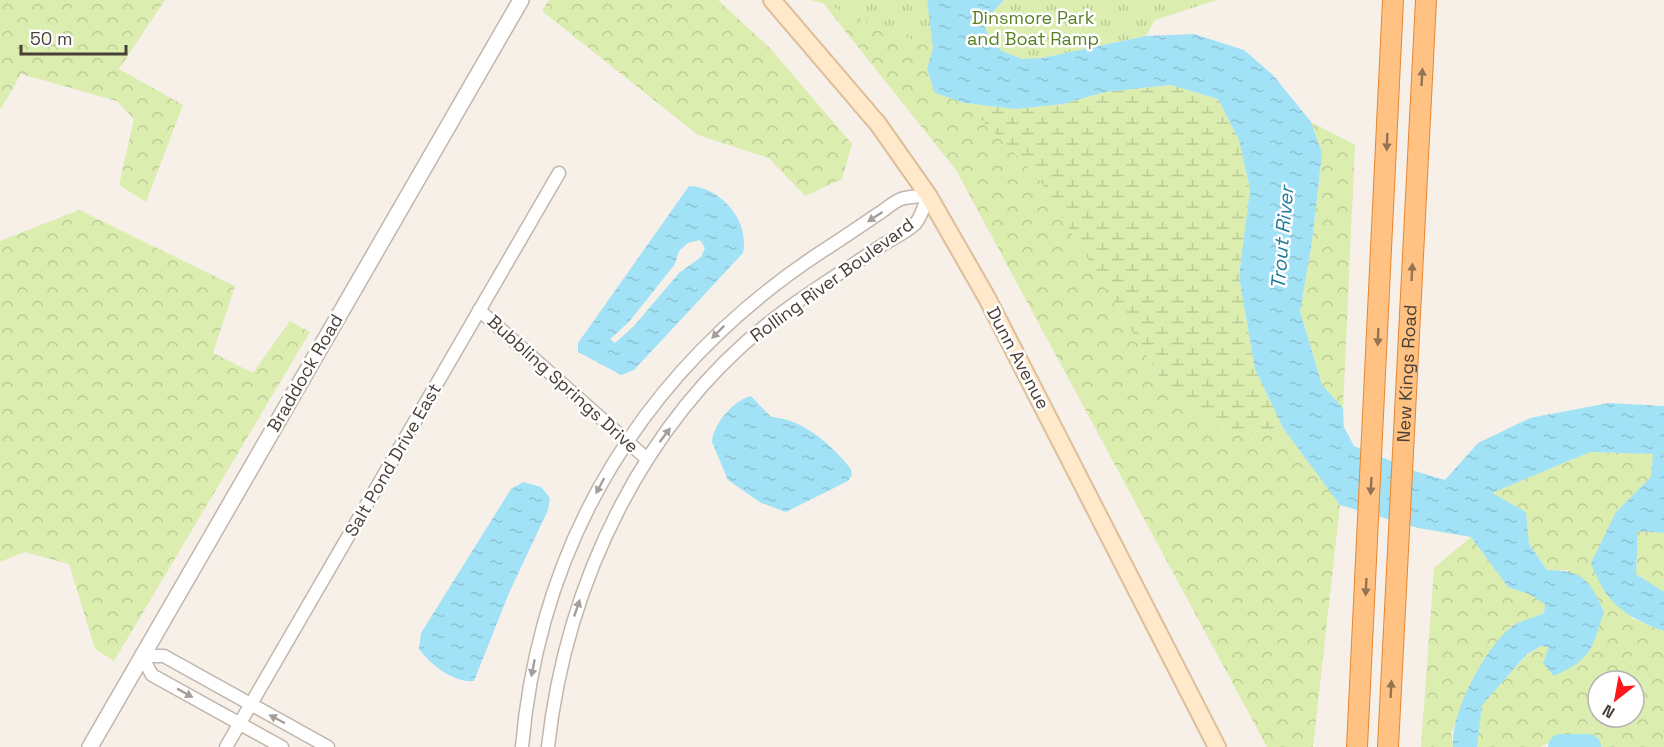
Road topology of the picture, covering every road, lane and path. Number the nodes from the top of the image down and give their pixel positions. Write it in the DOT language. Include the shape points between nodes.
graph roads {
  1 [pos="521,0"];
  2 [pos="772,0"];
  3 [pos="1392,1"];
  4 [pos="1428,2"];
  5 [pos="559,172"];
  6 [pos="928,195"];
  7 [pos="479,310"];
  8 [pos="626,442"];
  9 [pos="648,459"];
  10 [pos="142,656"];
  11 [pos="251,705"];
  12 [pos="240,723"];
  13 [pos="90,747"];
  14 [pos="226,747"];
  15 [pos="282,747"];
  16 [pos="328,747"];
  17 [pos="522,747"];
  18 [pos="548,747"];
  19 [pos="1217,747"];
  20 [pos="1357,747"];
  21 [pos="1388,747"];
  1 -- 10 [label="street, Braddock Road"];
  2 -- 6 [label="main road, Dunn Avenue" via="878,124"];
  3 -- 20 [label="highway, New Kings Road, one-way"];
  21 -- 4 [label="highway, New Kings Road, one-way"];
  5 -- 7 [label="street, Salt Pond Drive East"];
  6 -- 8 [label="street, Rolling River Boulevard, one-way" via="901,200 778,281 687,362"];
  9 -- 6 [label="street, Rolling River Boulevard, one-way" via="694,397 745,343 780,314 917,223"];
  6 -- 19 [label="main road, Dunn Avenue" via="987,298"];
  7 -- 8 [label="street, Bubbling Springs Drive"];
  7 -- 11 [label="street, Salt Pond Drive East"];
  8 -- 9 [label="street, Bubbling Springs Drive"];
  8 -- 17 [label="street, Rolling River Boulevard, one-way" via="601,484 558,576 538,647"];
  18 -- 9 [label="street, Rolling River Boulevard, one-way" via="561,664 576,611 617,512"];
  10 -- 11 [label="street" via="164,656"];
  10 -- 12 [label="street, one-way" via="152,675"];
  10 -- 13 [label="street, Braddock Road"];
  11 -- 12 [label="street, Salt Pond Drive East"];
  16 -- 11 [label="street, one-way"];
  12 -- 14 [label="street, Salt Pond Drive East"];
  12 -- 15 [label="street"];
}
